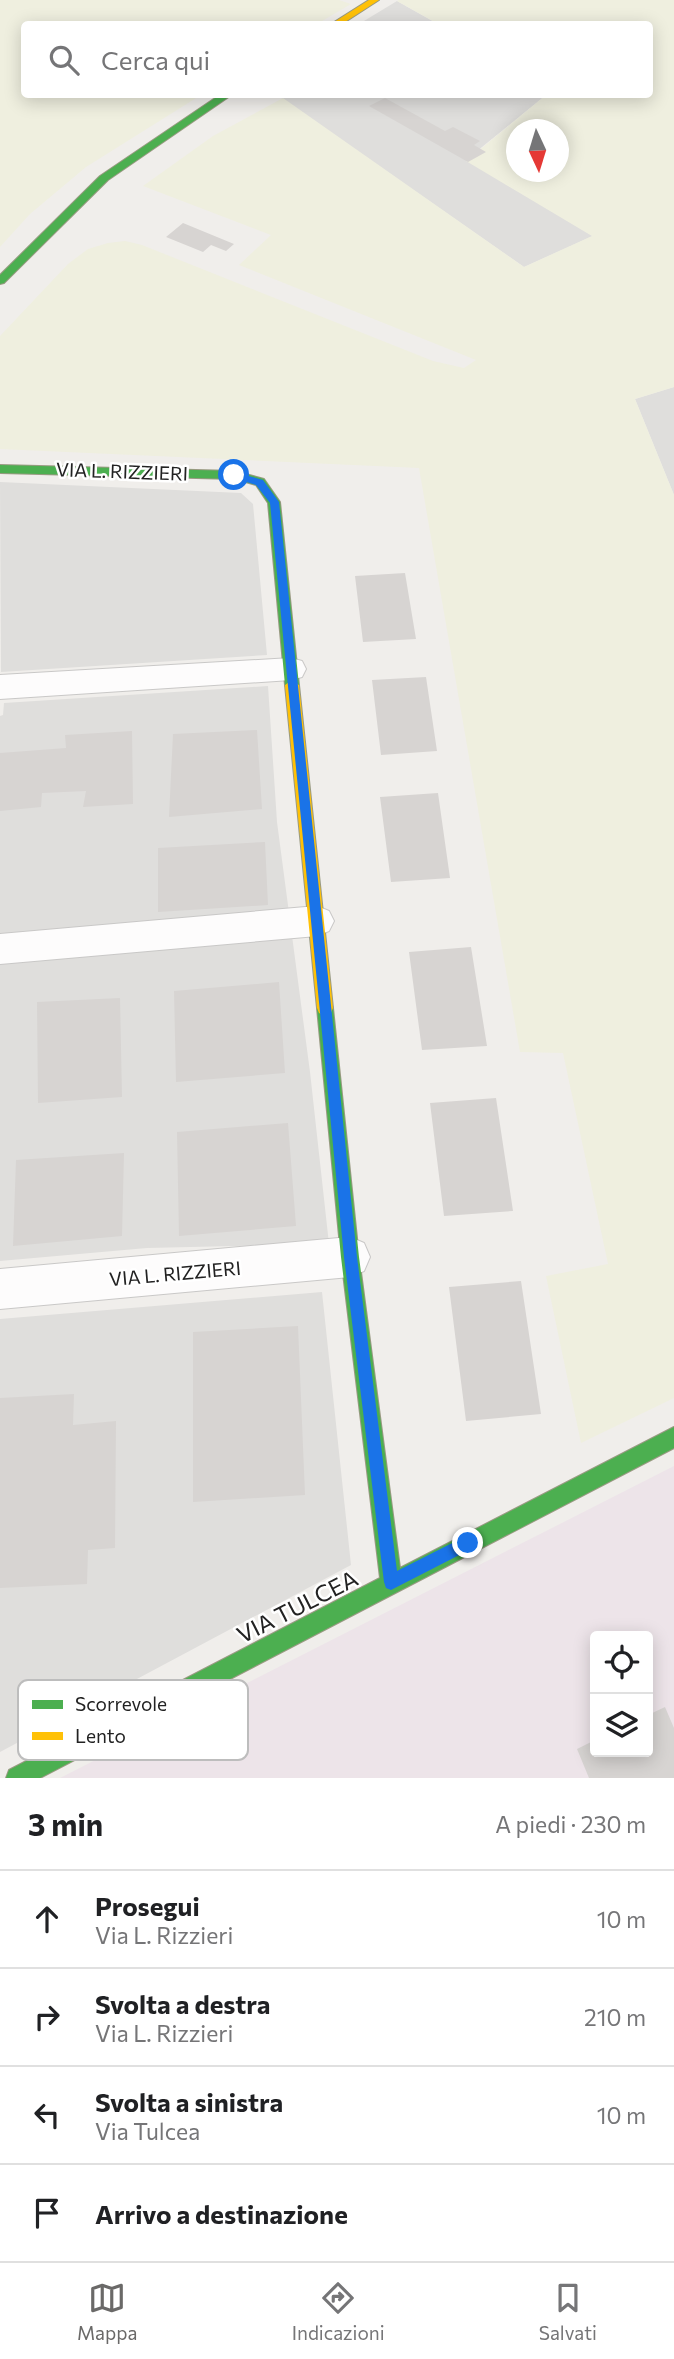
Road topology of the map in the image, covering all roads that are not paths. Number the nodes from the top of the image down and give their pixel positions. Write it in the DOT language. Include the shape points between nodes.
graph roads {
  1 [pos="375,0"];
  2 [pos="341,21"];
  3 [pos="222,98"];
  4 [pos="0,281"];
  5 [pos="0,469"];
  6 [pos="291,669"];
  7 [pos="0,687"];
  8 [pos="317,921"];
  9 [pos="0,948"];
  10 [pos="351,1257"];
  11 [pos="0,1290"];
  12 [pos="674,1437"];
  13 [pos="391,1582"];
  14 [pos="204,1680"];
  15 [pos="51,1760"];
  16 [pos="17,1778"];
  1 -- 2 [label="street"];
  3 -- 4 [label="street" via="104,178"];
  5 -- 6 [label="street, VIA L. RIZZIERI" via="234,475 260,482 274,502"];
  6 -- 7 [label="street"];
  6 -- 8 [label="street, VIA L. RIZZIERI"];
  8 -- 9 [label="street"];
  8 -- 10 [label="street, VIA L. RIZZIERI"];
  10 -- 11 [label="street, VIA L. RIZZIERI"];
  10 -- 13 [label="street, VIA L. RIZZIERI"];
  12 -- 13 [label="street, VIA TULCEA"];
  13 -- 14 [label="street, VIA TULCEA"];
  15 -- 16 [label="street, VIA TULCEA"];
}
